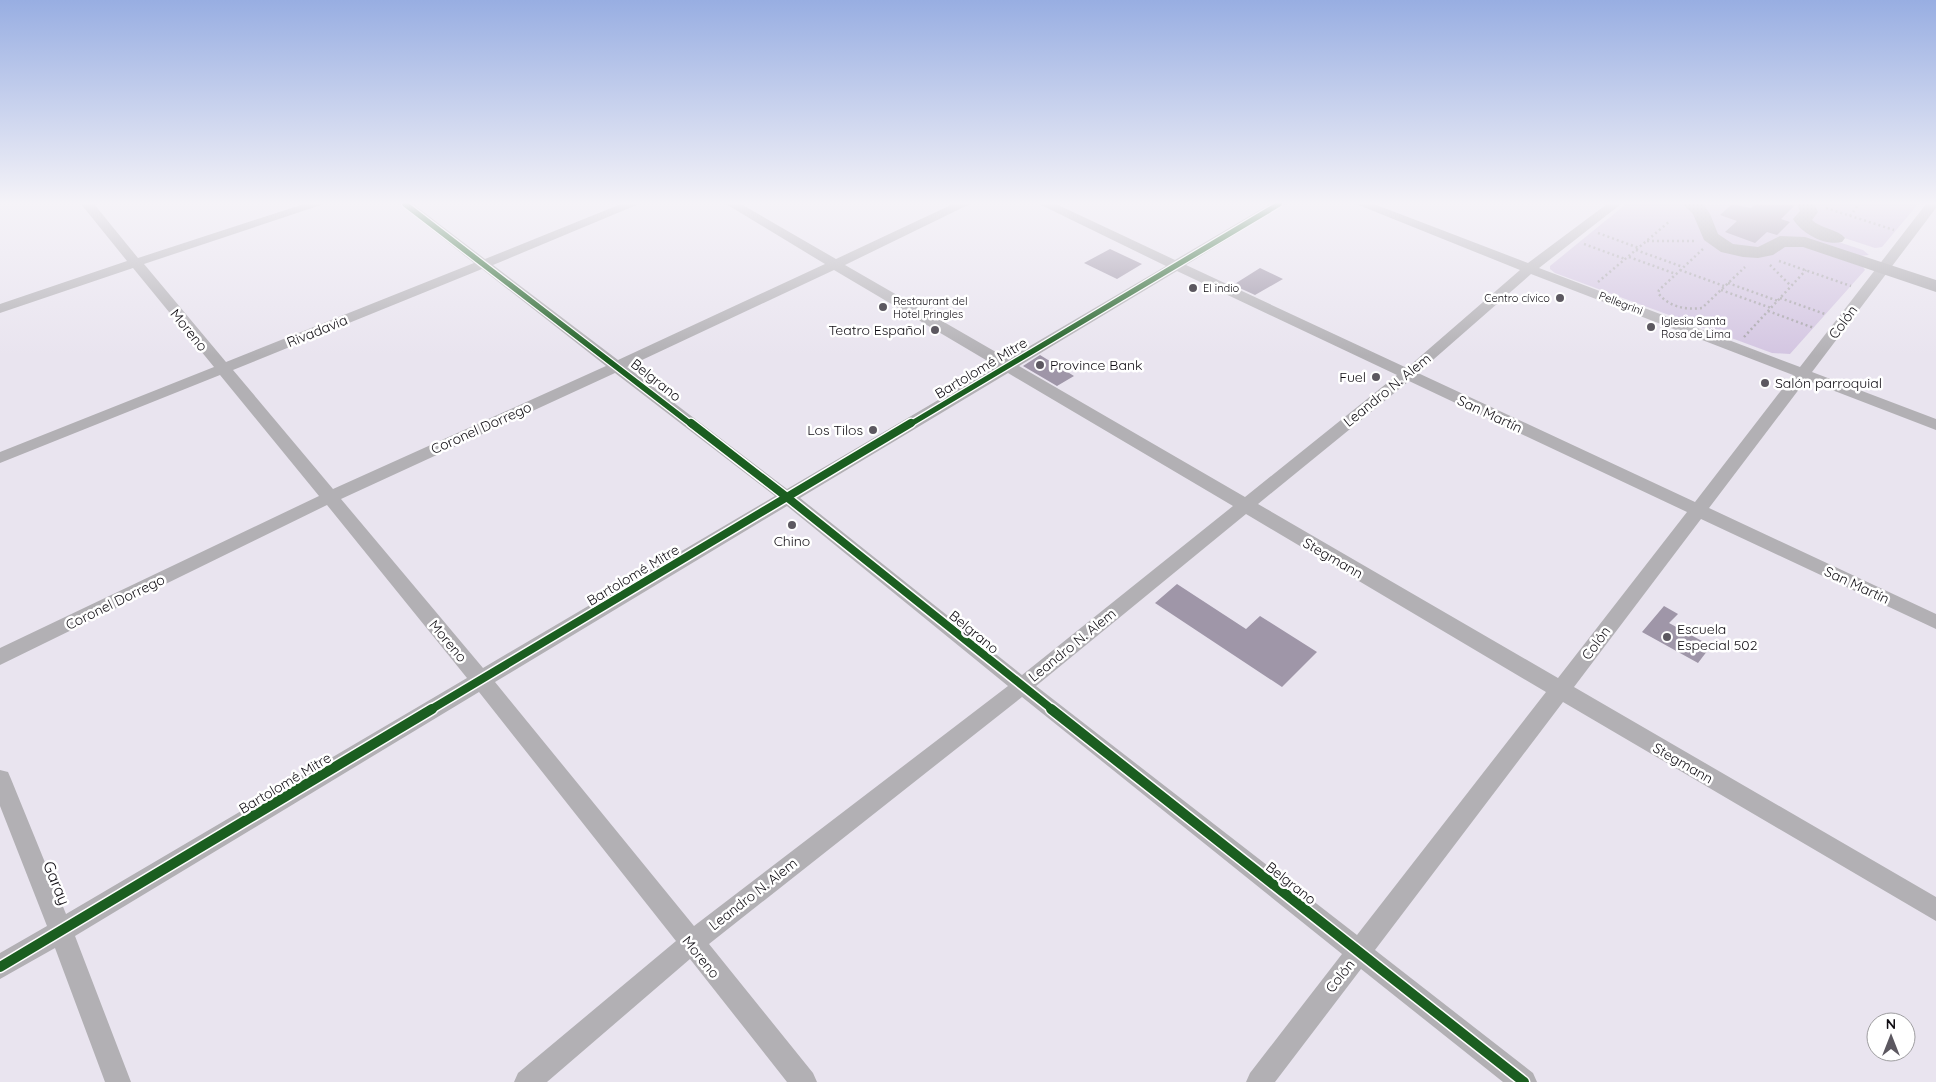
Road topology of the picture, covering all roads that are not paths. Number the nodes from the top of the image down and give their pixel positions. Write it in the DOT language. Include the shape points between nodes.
graph roads {
  1 [pos="128,254"];
  2 [pos="161,254"];
  3 [pos="469,254"];
  4 [pos="508,254"];
  5 [pos="818,254"];
  6 [pos="855,254"];
  7 [pos="1154,254"];
  8 [pos="1195,254"];
  9 [pos="1495,254"];
  10 [pos="1548,254"];
  11 [pos="1854,254"];
  12 [pos="1869,254"];
  13 [pos="1894,254"];
  14 [pos="135,263"];
  15 [pos="1888,263"];
  16 [pos="834,264"];
  17 [pos="482,265"];
  18 [pos="1177,265"];
  19 [pos="1530,268"];
  20 [pos="1936,271"];
  21 [pos="1936,286"];
  22 [pos="0,309"];
  23 [pos="618,366"];
  24 [pos="1009,366"];
  25 [pos="221,370"];
  26 [pos="1804,373"];
  27 [pos="1407,375"];
  28 [pos="1936,425"];
  29 [pos="0,458"];
  30 [pos="328,498"];
  31 [pos="788,498"];
  32 [pos="1244,505"];
  33 [pos="1698,511"];
  34 [pos="1936,622"];
  35 [pos="0,658"];
  36 [pos="481,680"];
  37 [pos="1022,686"];
  38 [pos="1560,691"];
  39 [pos="0,780"];
  40 [pos="1936,910"];
  41 [pos="61,931"];
  42 [pos="690,944"];
  43 [pos="1359,952"];
  44 [pos="0,967"];
  45 [pos="118,1082"];
  46 [pos="526,1082"];
  47 [pos="804,1082"];
  48 [pos="1259,1082"];
  49 [pos="1524,1082"];
  1 -- 14 [label="street, Moreno"];
  2 -- 14 [label="street"];
  3 -- 17 [label="street, Belgrano"];
  4 -- 17 [label="street, Rivadavia"];
  5 -- 16 [label="street, Stegmann"];
  6 -- 16 [label="street, Coronel Dorrego"];
  7 -- 18 [label="street, San Martín"];
  8 -- 18 [label="street, Bartolomé Mitre"];
  9 -- 19 [label="street, Pellegrini"];
  10 -- 19 [label="street, Leandro N. Alem"];
  11 -- 15 [label="main road"];
  12 -- 15 [label="main road"];
  13 -- 15 [label="street, Colón"];
  14 -- 22 [label="street"];
  14 -- 25 [label="street, Moreno"];
  15 -- 20 [label="main road"];
  15 -- 21 [label="main road"];
  15 -- 26 [label="street, Colón"];
  16 -- 23 [label="street, Coronel Dorrego"];
  16 -- 24 [label="street, Stegmann"];
  17 -- 23 [label="street, Belgrano"];
  17 -- 25 [label="street, Rivadavia"];
  18 -- 24 [label="street, Bartolomé Mitre"];
  18 -- 27 [label="street, San Martín"];
  19 -- 26 [label="street, Pellegrini"];
  19 -- 27 [label="street, Leandro N. Alem"];
  23 -- 30 [label="street, Coronel Dorrego"];
  23 -- 31 [label="street, Belgrano"];
  24 -- 31 [label="street, Bartolomé Mitre"];
  24 -- 32 [label="street, Stegmann"];
  25 -- 29 [label="street, Rivadavia"];
  25 -- 30 [label="street, Moreno"];
  26 -- 28 [label="street, Pellegrini"];
  26 -- 33 [label="street, Colón"];
  27 -- 32 [label="street, Leandro N. Alem"];
  27 -- 33 [label="street, San Martín"];
  30 -- 35 [label="street, Coronel Dorrego"];
  30 -- 36 [label="street, Moreno"];
  31 -- 36 [label="street, Bartolomé Mitre"];
  31 -- 37 [label="street, Belgrano"];
  32 -- 37 [label="street, Leandro N. Alem"];
  32 -- 38 [label="street, Stegmann"];
  33 -- 34 [label="street, San Martín"];
  33 -- 38 [label="street, Colón"];
  36 -- 41 [label="street, Bartolomé Mitre"];
  36 -- 42 [label="street, Moreno"];
  37 -- 42 [label="street, Leandro N. Alem"];
  37 -- 43 [label="street, Belgrano"];
  38 -- 40 [label="street, Stegmann"];
  38 -- 43 [label="street, Colón"];
  39 -- 41 [label="street, Garay"];
  41 -- 44 [label="street, Bartolomé Mitre"];
  41 -- 45 [label="street, Garay"];
  42 -- 46 [label="street, Leandro N. Alem"];
  42 -- 47 [label="street, Moreno"];
  43 -- 48 [label="street, Colón"];
  43 -- 49 [label="street, Belgrano"];
}
